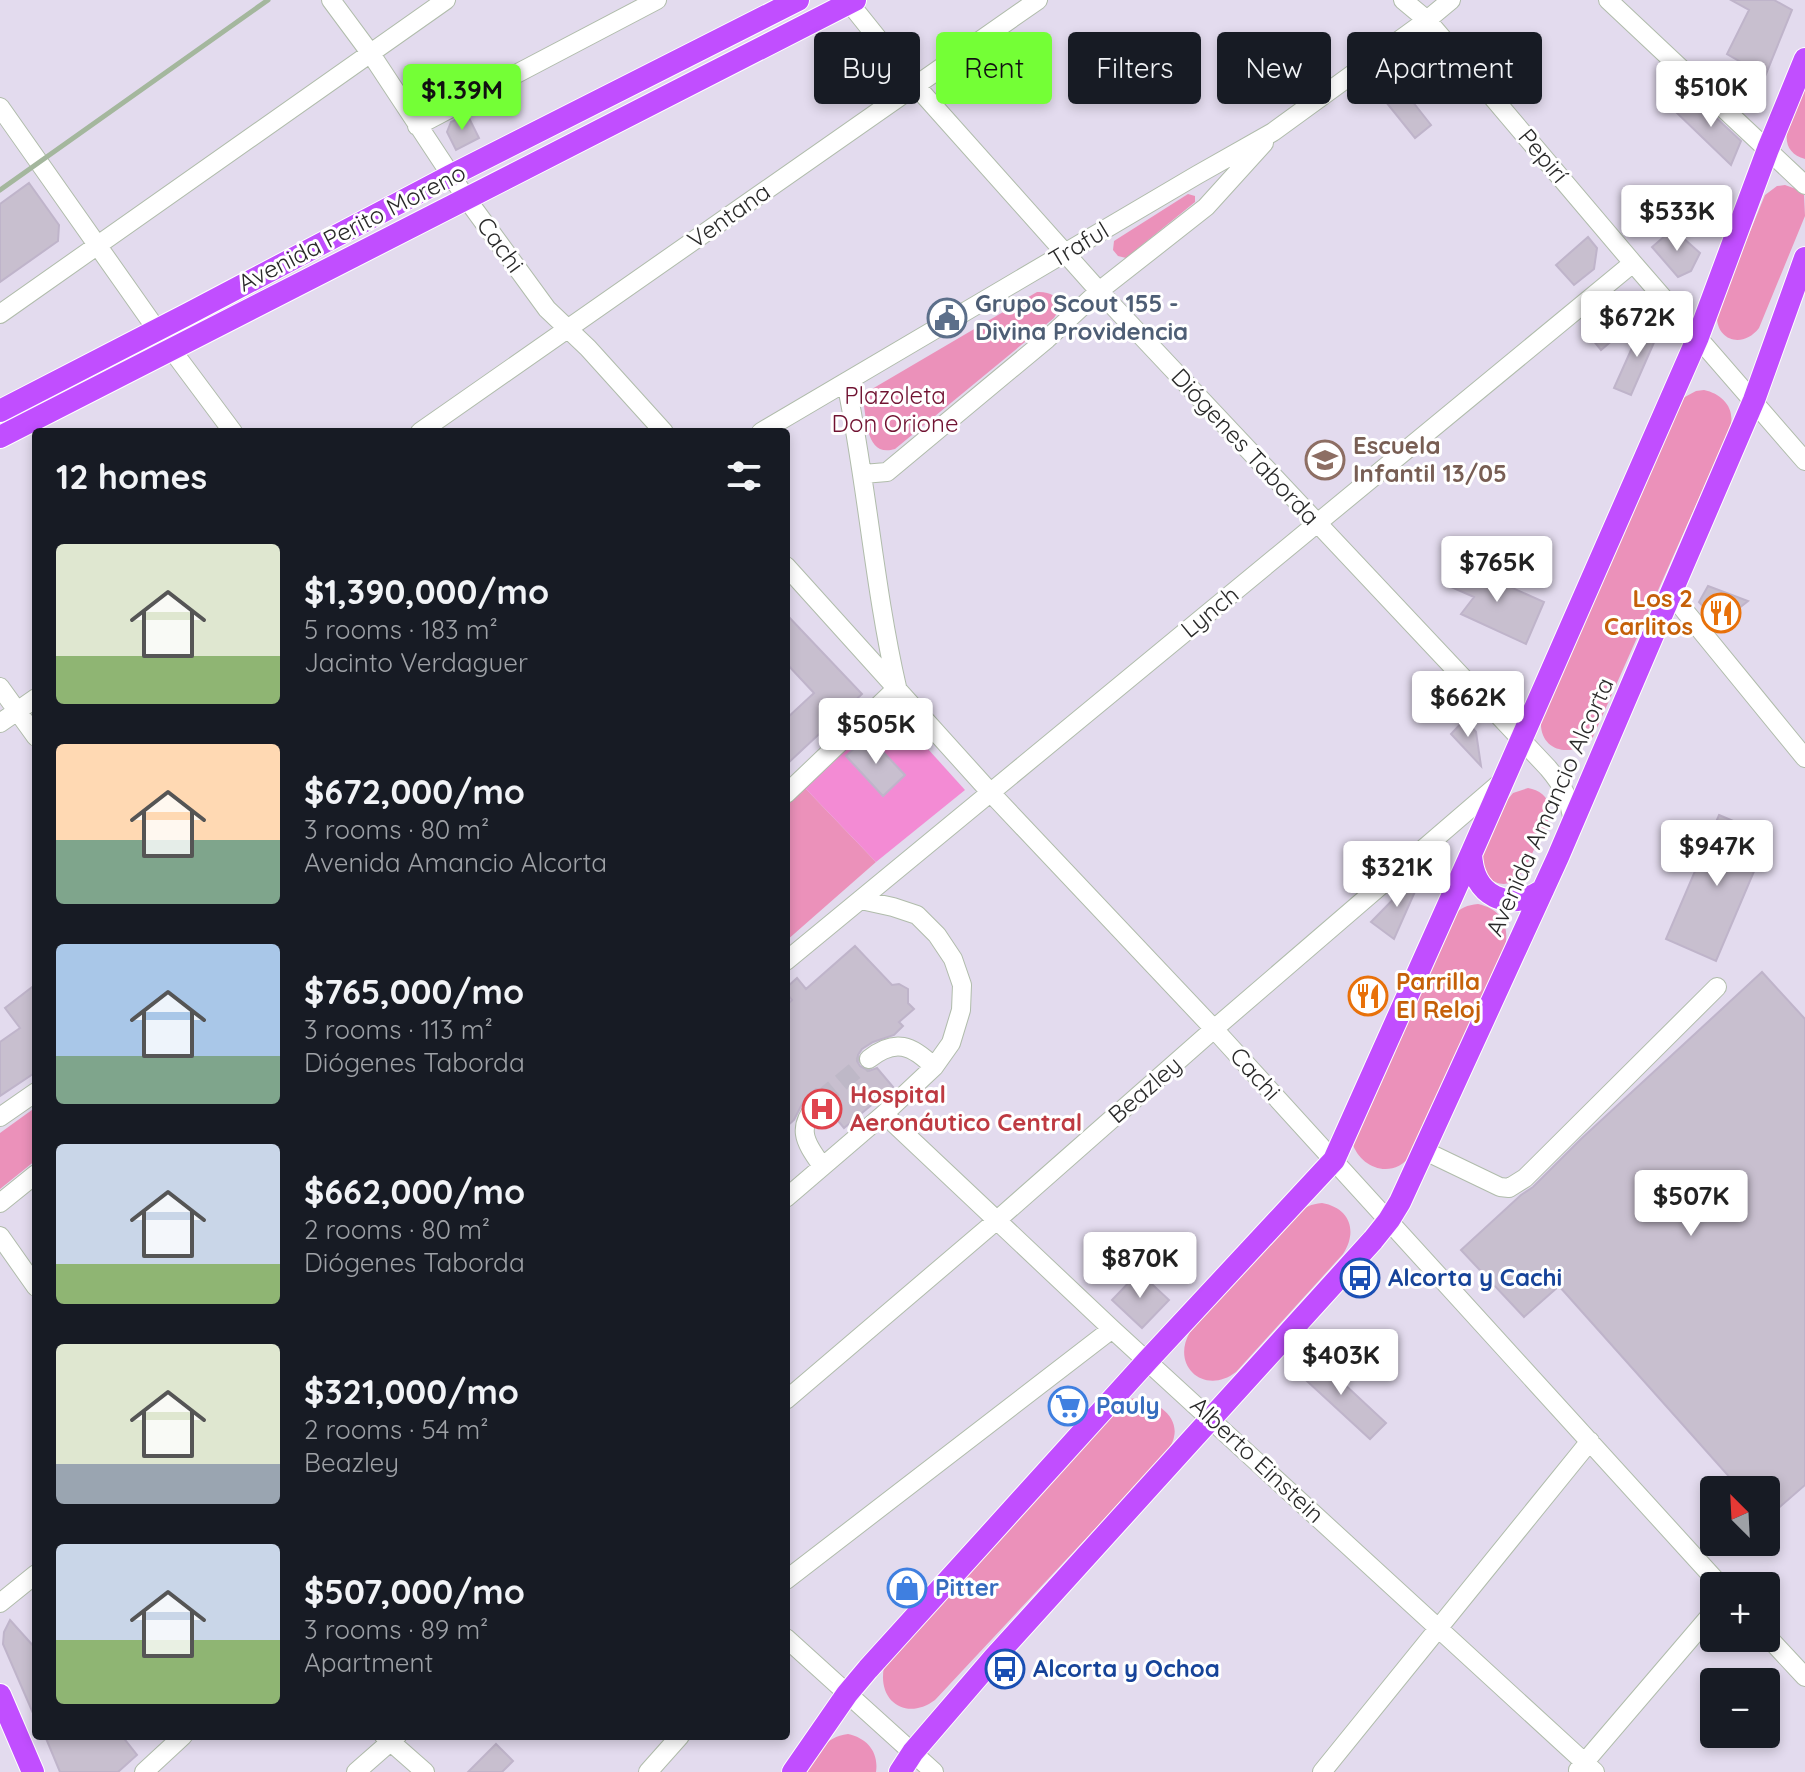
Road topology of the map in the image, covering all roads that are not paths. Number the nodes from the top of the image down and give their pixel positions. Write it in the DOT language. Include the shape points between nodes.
graph roads {
  1 [pos="331,0"];
  2 [pos="446,0"];
  3 [pos="657,0"];
  4 [pos="798,0"];
  5 [pos="1038,0"];
  6 [pos="1403,0"];
  7 [pos="1451,0"];
  8 [pos="1608,0"];
  9 [pos="850,1"];
  10 [pos="1427,20"];
  11 [pos="874,32"];
  12 [pos="371,54"];
  13 [pos="1805,59"];
  14 [pos="920,83"];
  15 [pos="920,90"];
  16 [pos="890,104"];
  17 [pos="0,107"];
  18 [pos="417,126"];
  19 [pos="1273,132"];
  20 [pos="1768,149"];
  21 [pos="450,176"];
  22 [pos="1805,185"];
  23 [pos="466,198"];
  24 [pos="98,245"];
  25 [pos="1065,253"];
  26 [pos="1805,258"];
  27 [pos="1633,263"];
  28 [pos="1099,291"];
  29 [pos="0,314"];
  30 [pos="567,329"];
  31 [pos="157,330"];
  32 [pos="1698,337"];
  33 [pos="172,350"];
  34 [pos="846,382"];
  35 [pos="1754,400"];
  36 [pos="0,411"];
  37 [pos="230,428"];
  38 [pos="426,428"];
  39 [pos="660,428"];
  40 [pos="768,428"];
  41 [pos="0,437"];
  42 [pos="1805,461"];
  43 [pos="863,474"];
  44 [pos="1317,524"];
  45 [pos="790,570"];
  46 [pos="1671,594"];
  47 [pos="0,687"];
  48 [pos="897,688"];
  49 [pos="32,701"];
  50 [pos="17,711"];
  51 [pos="0,723"];
  52 [pos="32,732"];
  53 [pos="1520,740"];
  54 [pos="1805,758"];
  55 [pos="1503,780"];
  56 [pos="790,790"];
  57 [pos="990,792"];
  58 [pos="1573,822"];
  59 [pos="1471,854"];
  60 [pos="1543,890"];
  61 [pos="861,900"];
  62 [pos="790,958"];
  63 [pos="1717,987"];
  64 [pos="1214,1029"];
  65 [pos="869,1059"];
  66 [pos="934,1067"];
  67 [pos="32,1095"];
  68 [pos="820,1100"];
  69 [pos="884,1114"];
  70 [pos="0,1117"];
  71 [pos="1425,1151"];
  72 [pos="1334,1160"];
  73 [pos="822,1166"];
  74 [pos="32,1177"];
  75 [pos="790,1194"];
  76 [pos="0,1203"];
  77 [pos="1389,1220"];
  78 [pos="996,1221"];
  79 [pos="0,1236"];
  80 [pos="32,1281"];
  81 [pos="1112,1329"];
  82 [pos="1148,1360"];
  83 [pos="790,1397"];
  84 [pos="1210,1418"];
  85 [pos="1590,1441"];
  86 [pos="1708,1572"];
  87 [pos="32,1577"];
  88 [pos="790,1577"];
  89 [pos="0,1603"];
  90 [pos="1438,1627"];
  91 [pos="1700,1628"];
  92 [pos="790,1642"];
  93 [pos="1780,1650"];
  94 [pos="1805,1677"];
  95 [pos="847,1694"];
  96 [pos="0,1695"];
  97 [pos="179,1740"];
  98 [pos="388,1740"];
  99 [pos="392,1740"];
  100 [pos="676,1740"];
  101 [pos="913,1752"];
  102 [pos="1586,1769"];
  103 [pos="33,1772"];
  104 [pos="144,1772"];
  105 [pos="356,1772"];
  106 [pos="425,1772"];
  107 [pos="648,1772"];
  108 [pos="793,1772"];
  109 [pos="900,1772"];
  110 [pos="934,1772"];
  111 [pos="1322,1772"];
  1 -- 12 [label="street, Cachi"];
  2 -- 12 [label="street"];
  3 -- 18 [label="street"];
  4 -- 21 [label="main road, Avenida Perito Moreno"];
  5 -- 14 [label="street, Ventana"];
  6 -- 10 [label="street, Pepirí"];
  7 -- 10 [label="street, Traful"];
  8 -- 20 [label="street"];
  9 -- 11 [label="street, Diógenes Taborda"];
  9 -- 23 [label="main road, Avenida Perito Moreno"];
  10 -- 19 [label="street, Traful"];
  10 -- 27 [label="street, Pepirí"];
  12 -- 18 [label="street, Cachi"];
  12 -- 24 [label="street"];
  13 -- 20 [label="main road"];
  15 -- 25 [label="street, Diógenes Taborda"];
  16 -- 30 [label="street, Ventana"];
  17 -- 24 [label="street"];
  18 -- 21 [label="street, Cachi"];
  19 -- 25 [label="street, Traful"];
  19 -- 28 [label="street, Traful" via="1206,207"];
  20 -- 22 [label="street"];
  20 -- 32 [label="main road"];
  21 -- 23 [label="street, Cachi"];
  21 -- 31 [label="main road, Avenida Perito Moreno"];
  23 -- 30 [label="street, Cachi"];
  23 -- 33 [label="main road, Avenida Perito Moreno"];
  24 -- 29 [label="street"];
  24 -- 31 [label="street"];
  25 -- 28 [label="street, Diógenes Taborda"];
  25 -- 34 [label="street, Traful"];
  26 -- 35 [label="main road, Avenida Amancio Alcorta"];
  27 -- 32 [label="street, Pepirí"];
  27 -- 44 [label="street, Lynch"];
  28 -- 43 [label="street, Traful" via="887,472"];
  28 -- 44 [label="street, Diógenes Taborda"];
  30 -- 38 [label="street, Ventana"];
  30 -- 39 [label="street, Cachi"];
  31 -- 33 [label="street"];
  31 -- 36 [label="main road, Avenida Perito Moreno"];
  32 -- 35 [label="street, Pepirí"];
  32 -- 53 [label="main road"];
  33 -- 37 [label="street"];
  33 -- 41 [label="main road, Avenida Perito Moreno"];
  34 -- 40 [label="street, Traful"];
  34 -- 43 [label="street"];
  35 -- 42 [label="street, Pepirí"];
  35 -- 46 [label="main road, Avenida Amancio Alcorta"];
  43 -- 48 [label="street"];
  44 -- 53 [label="street, Diógenes Taborda"];
  44 -- 57 [label="street, Lynch"];
  45 -- 48 [label="street, Cachi"];
  46 -- 54 [label="street"];
  46 -- 58 [label="main road, Avenida Amancio Alcorta"];
  47 -- 50 [label="street"];
  48 -- 56 [label="street"];
  48 -- 57 [label="street, Cachi"];
  49 -- 50 [label="street"];
  50 -- 51 [label="street"];
  50 -- 52 [label="street"];
  53 -- 55 [label="main road"];
  53 -- 58 [label="street, Diógenes Taborda" via="1558,780 1570,801"];
  55 -- 59 [label="main road"];
  55 -- 64 [label="street, Beazley"];
  57 -- 61 [label="street, Lynch"];
  57 -- 64 [label="street, Cachi"];
  58 -- 60 [label="main road, Avenida Amancio Alcorta"];
  59 -- 60 [label="main road" via="1476,879 1495,897 1520,901"];
  59 -- 72 [label="main road"];
  60 -- 71 [label="main road, Avenida Amancio Alcorta"];
  61 -- 62 [label="street, Lynch"];
  61 -- 66 [label="street" via="917,915 953,959 962,985 961,1010 951,1043"];
  63 -- 71 [label="street" via="1509,1188"];
  64 -- 72 [label="street, Cachi"];
  64 -- 78 [label="street, Beazley"];
  65 -- 66 [label="street" via="883,1049 906,1047"];
  66 -- 69 [label="street"];
  67 -- 70 [label="street"];
  68 -- 73 [label="street" via="803,1128"];
  69 -- 73 [label="street"];
  69 -- 78 [label="street, Alberto Einstein"];
  71 -- 77 [label="main road, Avenida Amancio Alcorta"];
  72 -- 77 [label="street, Cachi"];
  72 -- 82 [label="main road"];
  73 -- 75 [label="street"];
  74 -- 76 [label="street"];
  77 -- 84 [label="main road, Avenida Amancio Alcorta"];
  77 -- 85 [label="street, Cachi"];
  78 -- 81 [label="street, Alberto Einstein"];
  78 -- 83 [label="street, Beazley"];
  79 -- 80 [label="street"];
  81 -- 82 [label="street, Alberto Einstein"];
  81 -- 88 [label="street"];
  82 -- 84 [label="street, Alberto Einstein"];
  82 -- 95 [label="main road"];
  84 -- 90 [label="street, Alberto Einstein"];
  84 -- 101 [label="main road, Avenida Amancio Alcorta"];
  85 -- 86 [label="street, Cachi"];
  85 -- 90 [label="street"];
  87 -- 89 [label="street"];
  90 -- 102 [label="street, Alberto Einstein"];
  90 -- 111 [label="street"];
  91 -- 102 [label="street"];
  92 -- 95 [label="street"];
  93 -- 94 [label="street"];
  95 -- 101 [label="street"];
  95 -- 108 [label="main road"];
  96 -- 103 [label="main road"];
  97 -- 104 [label="street"];
  98 -- 105 [label="street"];
  99 -- 106 [label="street"];
  100 -- 107 [label="street"];
  101 -- 109 [label="main road, Avenida Amancio Alcorta"];
  101 -- 110 [label="street"];
}
